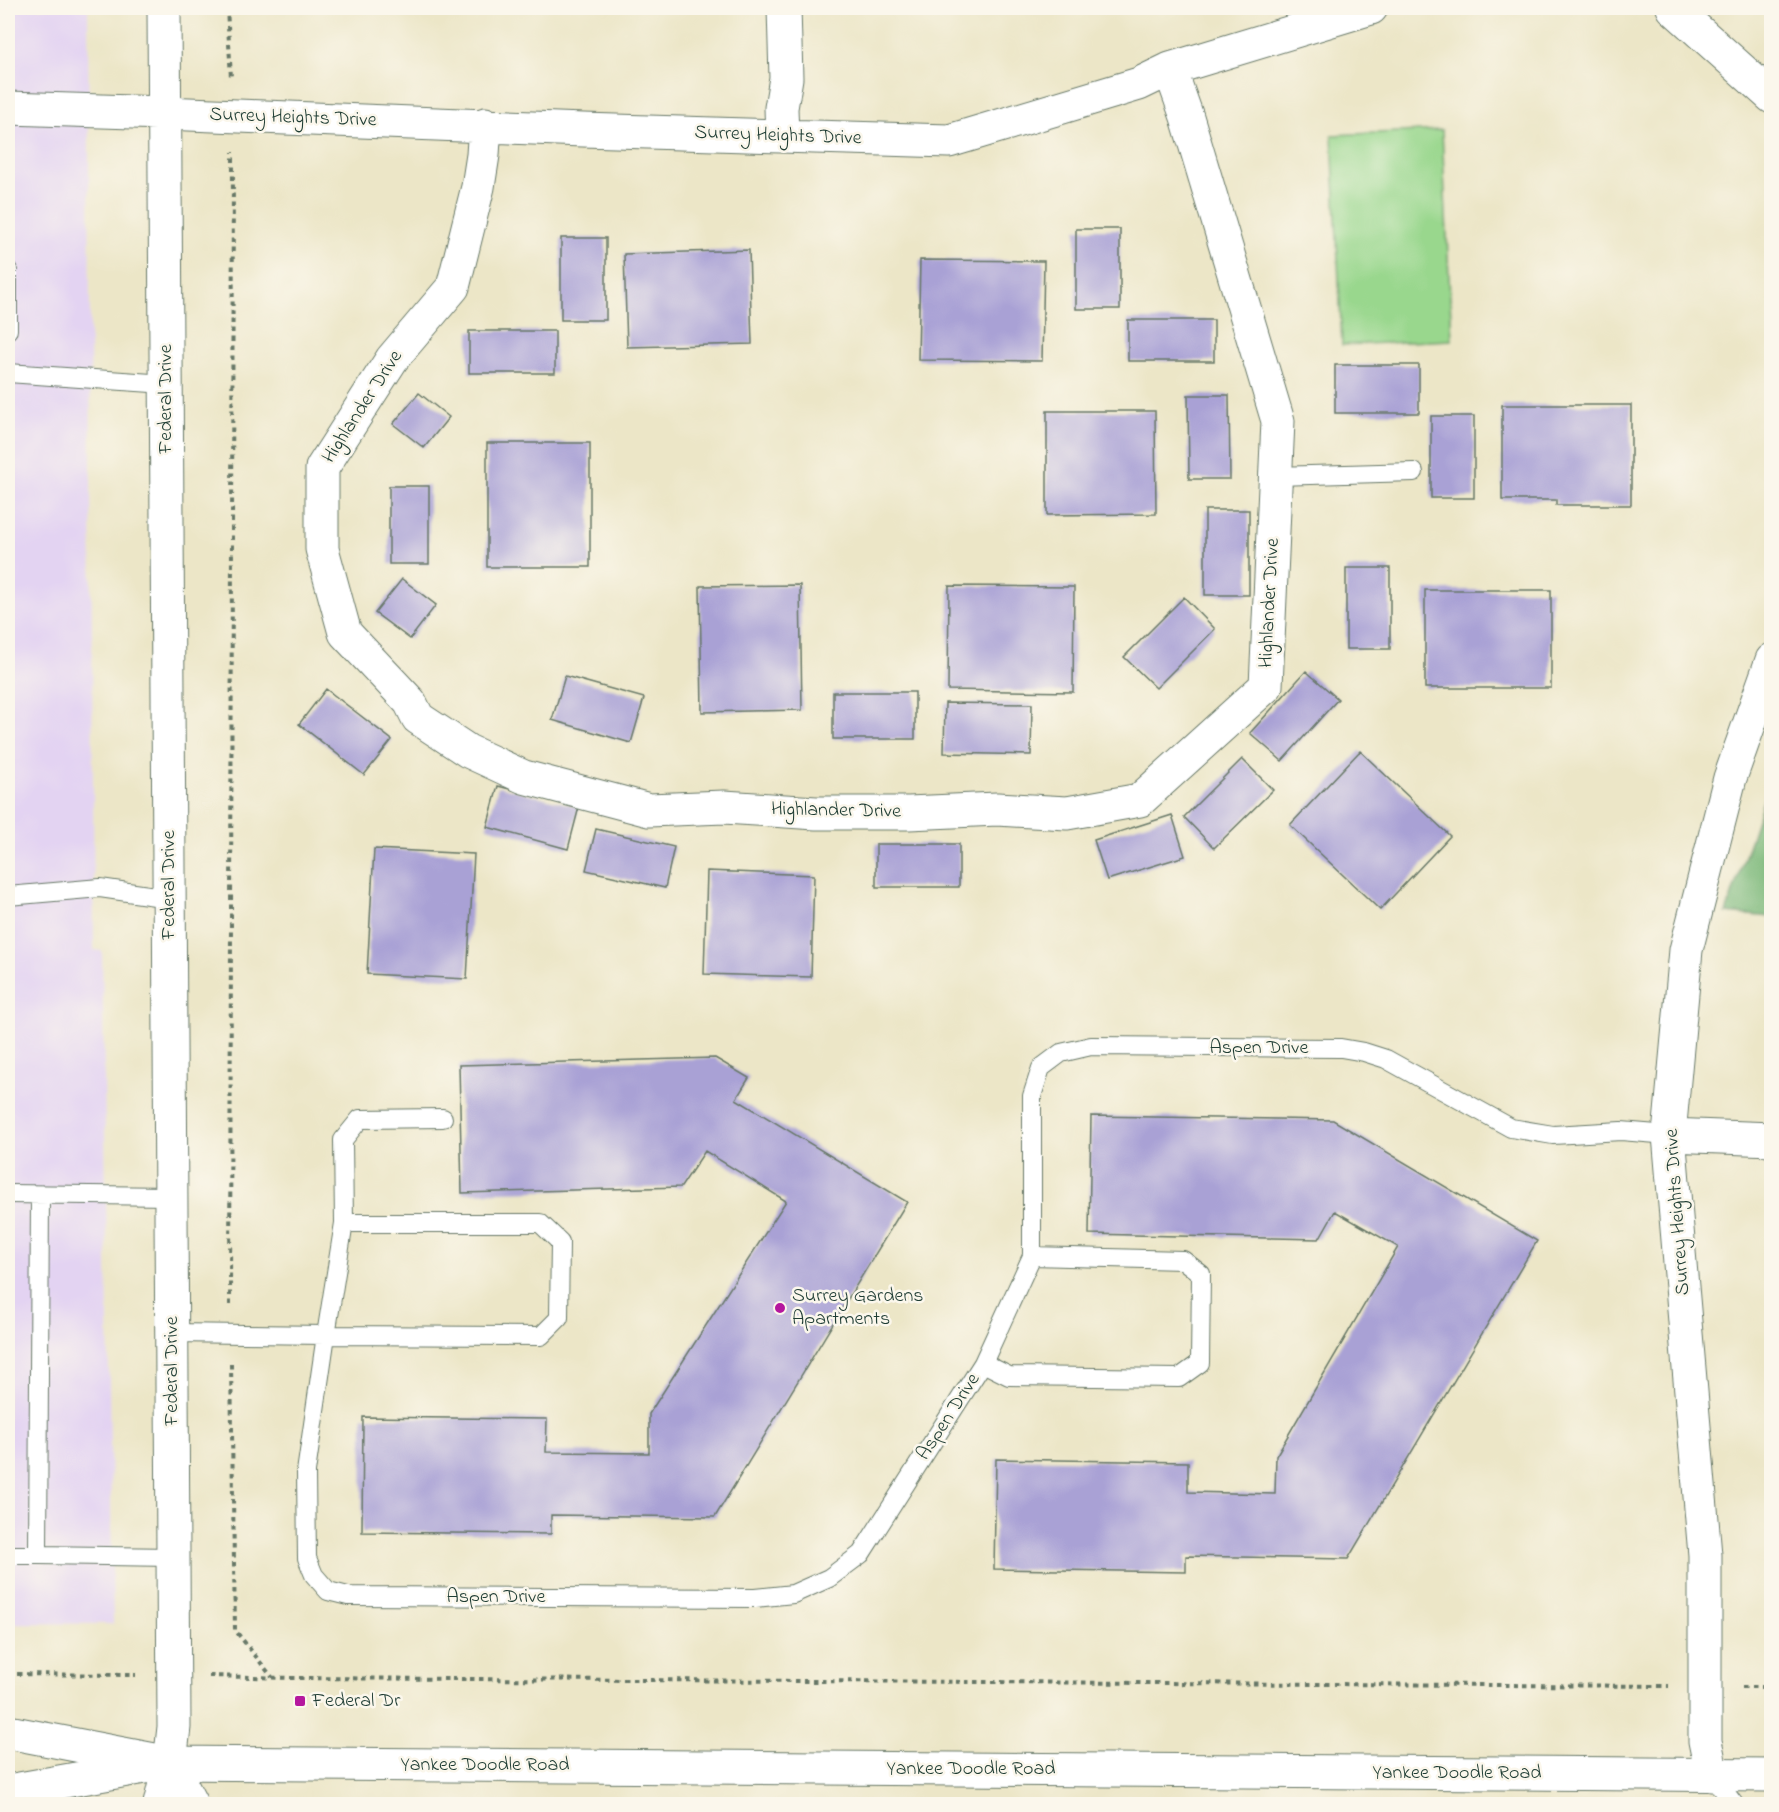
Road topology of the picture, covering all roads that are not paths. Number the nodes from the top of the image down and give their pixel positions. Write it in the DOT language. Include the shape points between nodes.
graph roads {
  1 [pos="164,8"];
  2 [pos="784,8"];
  3 [pos="1371,8"];
  4 [pos="1673,8"];
  5 [pos="1170,69"];
  6 [pos="1772,97"];
  7 [pos="8,108"];
  8 [pos="164,113"];
  9 [pos="485,124"];
  10 [pos="782,136"];
  11 [pos="8,270"];
  12 [pos="8,330"];
  13 [pos="8,373"];
  14 [pos="166,384"];
  15 [pos="1414,472"];
  16 [pos="1276,476"];
  17 [pos="1772,660"];
  18 [pos="8,897"];
  19 [pos="169,898"];
  20 [pos="443,1118"];
  21 [pos="1669,1135"];
  22 [pos="1772,1139"];
  23 [pos="8,1194"];
  24 [pos="40,1195"];
  25 [pos="171,1196"];
  26 [pos="344,1223"];
  27 [pos="1032,1256"];
  28 [pos="172,1333"];
  29 [pos="326,1335"];
  30 [pos="983,1363"];
  31 [pos="8,1555"];
  32 [pos="38,1555"];
  33 [pos="173,1557"];
  34 [pos="8,1732"];
  35 [pos="170,1763"];
  36 [pos="1712,1775"];
  37 [pos="1772,1775"];
  38 [pos="8,1791"];
  39 [pos="160,1804"];
  40 [pos="191,1804"];
  41 [pos="1734,1804"];
  1 -- 8 [label="street, Federal Drive"];
  2 -- 10 [label="street" via="786,78"];
  3 -- 5 [label="street, Surrey Heights Drive"];
  4 -- 6 [label="street"];
  5 -- 10 [label="street, Surrey Heights Drive" via="1139,84 949,141"];
  5 -- 16 [label="street, Highlander Drive" via="1278,421"];
  7 -- 8 [label="street, Surrey Heights Drive"];
  8 -- 9 [label="street, Surrey Heights Drive"];
  8 -- 14 [label="street, Federal Drive"];
  9 -- 10 [label="street, Surrey Heights Drive"];
  9 -- 16 [label="street, Highlander Drive" via="478,187 453,287 392,359 322,468 322,549 345,633 410,702 418,718 468,751 524,777 649,810 724,807 816,813 998,809 1067,813 1140,800 1266,686"];
  11 -- 12 [label="lane"];
  13 -- 14 [label="lane"];
  14 -- 19 [label="street, Federal Drive"];
  15 -- 16 [label="lane"];
  17 -- 21 [label="street, Surrey Heights Drive" via="1730,778 1686,950"];
  18 -- 19 [label="lane" via="100,888"];
  19 -- 25 [label="street, Federal Drive"];
  20 -- 26 [label="lane, Aspen Drive" via="360,1119 343,1140"];
  21 -- 22 [label="street, Aspen Drive"];
  21 -- 27 [label="lane, Aspen Drive" via="1621,1131 1553,1135 1511,1128 1386,1059 1352,1050 1091,1046 1061,1053 1041,1068 1032,1096"];
  21 -- 36 [label="street, Surrey Heights Drive" via="1705,1555 1705,1741"];
  23 -- 24 [label="lane"];
  24 -- 25 [label="lane"];
  24 -- 32 [label="lane"];
  25 -- 28 [label="street, Federal Drive"];
  26 -- 29 [label="lane, Aspen Drive"];
  26 -- 29 [label="lane" via="540,1224 560,1242 559,1318 541,1336"];
  27 -- 30 [label="lane, Aspen Drive"];
  27 -- 30 [label="lane" via="1183,1260 1201,1274 1200,1363 1179,1378 1009,1376"];
  28 -- 29 [label="lane"];
  28 -- 33 [label="street, Federal Drive"];
  29 -- 30 [label="lane, Aspen Drive" via="306,1472 307,1558 314,1575 328,1591 348,1596 755,1598 793,1594 830,1578 861,1554"];
  31 -- 32 [label="lane"];
  32 -- 33 [label="lane"];
  33 -- 35 [label="street, Federal Drive" via="174,1726"];
  34 -- 35 [label="street, Yankee Doodle Road"];
  35 -- 36 [label="street, Yankee Doodle Road"];
  35 -- 38 [label="street, Yankee Doodle Road"];
  35 -- 39 [label="street, Federal Drive"];
  35 -- 40 [label="street"];
  36 -- 37 [label="street, Yankee Doodle Road"];
  36 -- 41 [label="lane"];
}
